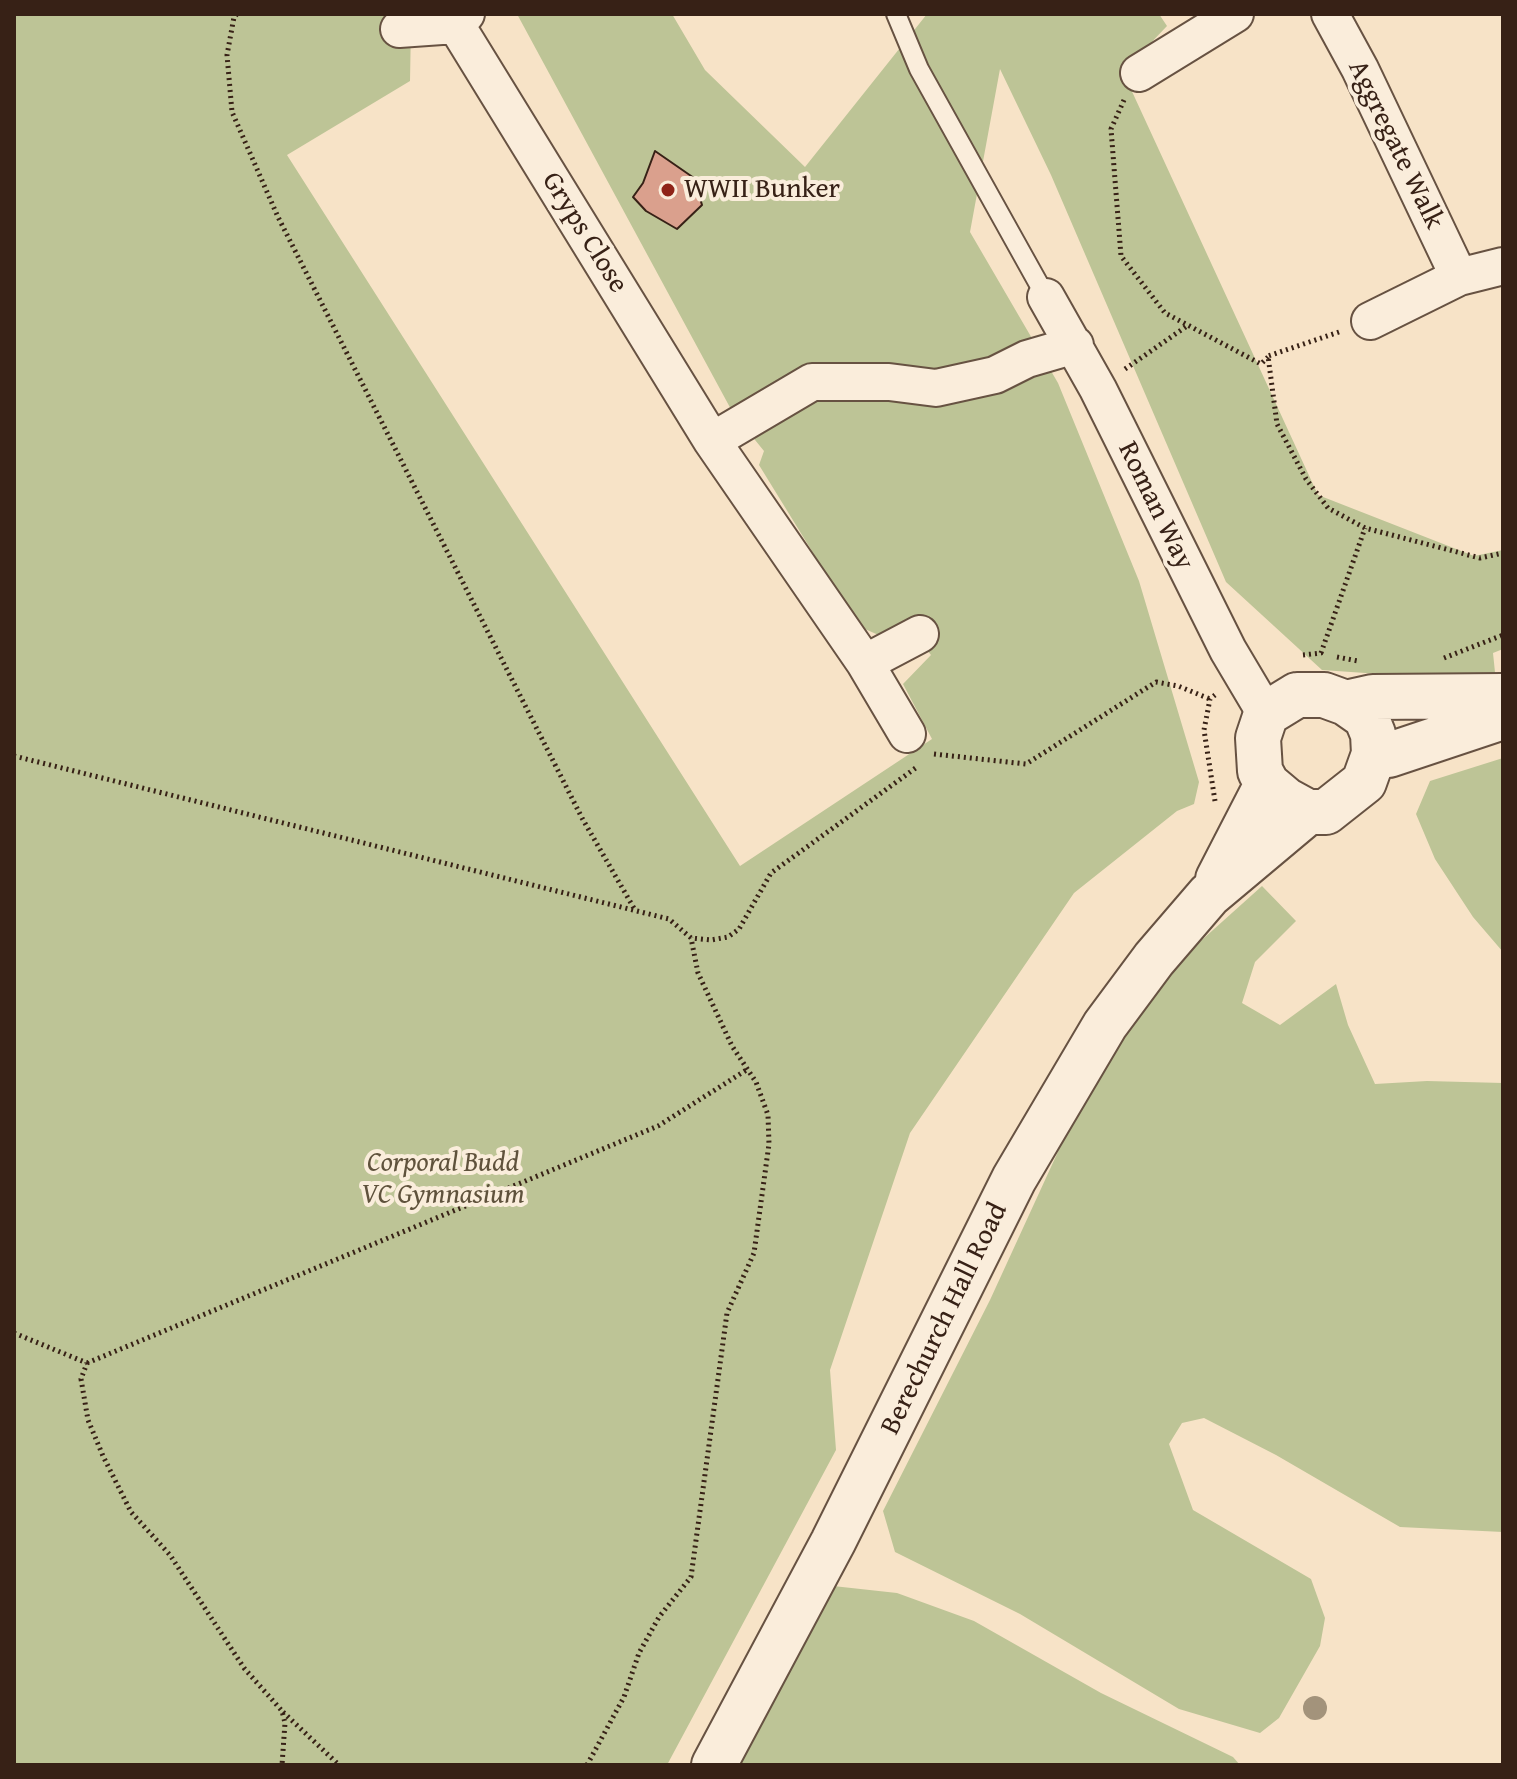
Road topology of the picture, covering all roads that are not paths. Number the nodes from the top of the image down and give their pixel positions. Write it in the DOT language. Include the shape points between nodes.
graph roads {
  1 [pos="896,14"];
  2 [pos="1235,14"];
  3 [pos="1330,14"];
  4 [pos="461,20"];
  5 [pos="1181,28"];
  6 [pos="399,29"];
  7 [pos="1139,73"];
  8 [pos="1503,266"];
  9 [pos="1459,277"];
  10 [pos="1046,297"];
  11 [pos="1370,321"];
  12 [pos="1075,345"];
  13 [pos="712,441"];
  14 [pos="920,634"];
  15 [pos="865,663"];
  16 [pos="1503,696"];
  17 [pos="1346,703"];
  18 [pos="1266,714"];
  19 [pos="1503,717"];
  20 [pos="907,734"];
  21 [pos="1374,754"];
  22 [pos="1267,784"];
  23 [pos="1308,812"];
  24 [pos="1209,895"];
  25 [pos="714,1765"];
  1 -- 10 [label="lane" via="919,69"];
  2 -- 5 [label="street"];
  3 -- 9 [label="street, Aggregate Walk"];
  4 -- 6 [label="street, Gryps Close"];
  4 -- 13 [label="street, Gryps Close"];
  5 -- 7 [label="street"];
  8 -- 9 [label="street"];
  9 -- 11 [label="street"];
  10 -- 12 [label="street, Roman Way"];
  12 -- 13 [label="street" via="995,375 936,388 812,382"];
  12 -- 18 [label="street, Roman Way" via="1191,580"];
  13 -- 15 [label="street, Gryps Close"];
  14 -- 15 [label="street"];
  15 -- 20 [label="street, Gryps Close"];
  16 -- 17 [label="street" via="1373,697"];
  17 -- 18 [label="street" via="1324,695 1297,695"];
  17 -- 21 [label="street" via="1366,717"];
  18 -- 22 [label="street" via="1258,754"];
  19 -- 21 [label="street" via="1389,755"];
  21 -- 23 [label="street" via="1355,792 1326,812"];
  22 -- 23 [label="street"];
  22 -- 24 [label="street, Berechurch Hall Road"];
  23 -- 24 [label="street, Berechurch Hall Road"];
  24 -- 25 [label="street, Berechurch Hall Road" via="1105,1025 1014,1179 840,1529"];
}
